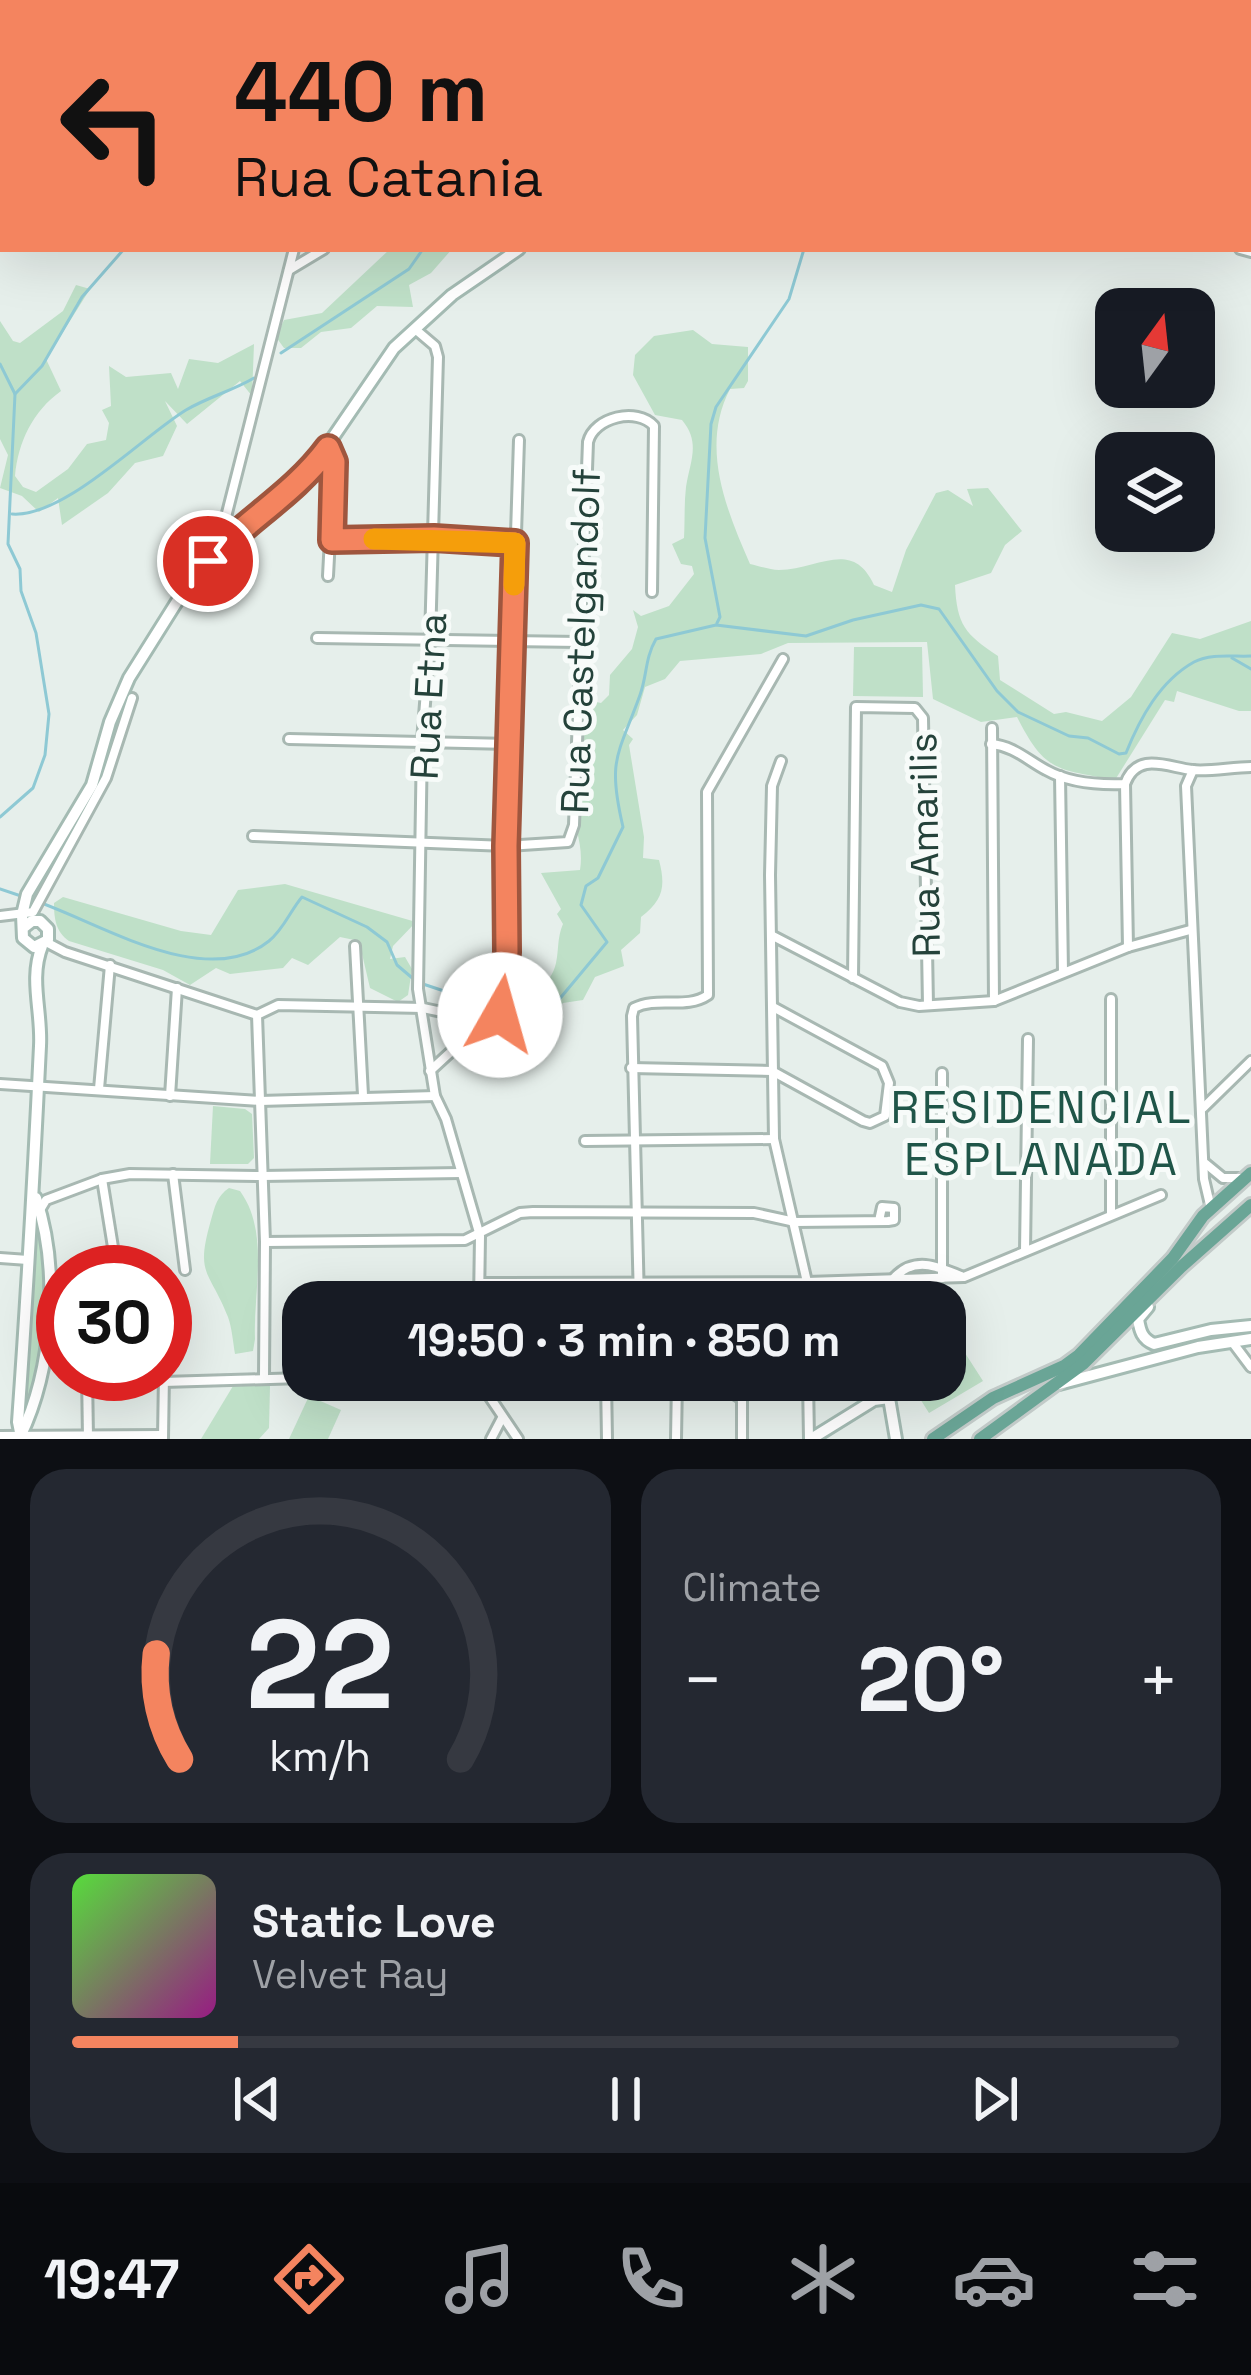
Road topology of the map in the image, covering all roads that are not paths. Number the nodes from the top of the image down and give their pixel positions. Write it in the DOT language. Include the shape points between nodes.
graph roads {
  1 [pos="293,252"];
  2 [pos="313,252"];
  3 [pos="514,252"];
  4 [pos="288,271"];
  5 [pos="413,328"];
  6 [pos="519,440"];
  7 [pos="328,448"];
  8 [pos="434,538"];
  9 [pos="332,540"];
  10 [pos="515,543"];
  11 [pos="223,545"];
  12 [pos="328,576"];
  13 [pos="652,592"];
  14 [pos="317,638"];
  15 [pos="430,641"];
  16 [pos="513,642"];
  17 [pos="580,642"];
  18 [pos="783,659"];
  19 [pos="132,698"];
  20 [pos="992,728"];
  21 [pos="289,739"];
  22 [pos="422,741"];
  23 [pos="510,744"];
  24 [pos="992,744"];
  25 [pos="781,761"];
  26 [pos="1251,767"];
  27 [pos="1193,770"];
  28 [pos="1060,776"];
  29 [pos="1125,784"];
  30 [pos="253,836"];
  31 [pos="423,842"];
  32 [pos="506,846"];
  33 [pos="47,885"];
  34 [pos="28,910"];
  35 [pos="0,916"];
  36 [pos="1190,930"];
  37 [pos="771,935"];
  38 [pos="44,944"];
  39 [pos="355,946"];
  40 [pos="1128,947"];
  41 [pos="110,965"];
  42 [pos="1063,972"];
  43 [pos="853,978"];
  44 [pos="35,987"];
  45 [pos="177,988"];
  46 [pos="994,1000"];
  47 [pos="1111,1000"];
  48 [pos="928,1005"];
  49 [pos="359,1006"];
  50 [pos="773,1007"];
  51 [pos="423,1008"];
  52 [pos="499,1014"];
  53 [pos="256,1015"];
  54 [pos="547,1034"];
  55 [pos="1028,1039"];
  56 [pos="1251,1061"];
  57 [pos="631,1069"];
  58 [pos="772,1071"];
  59 [pos="429,1072"];
  60 [pos="942,1072"];
  61 [pos="0,1084"];
  62 [pos="38,1085"];
  63 [pos="99,1089"];
  64 [pos="363,1095"];
  65 [pos="170,1096"];
  66 [pos="435,1096"];
  67 [pos="260,1101"];
  68 [pos="1203,1108"];
  69 [pos="774,1138"];
  70 [pos="585,1141"];
  71 [pos="633,1141"];
  72 [pos="1203,1158"];
  73 [pos="461,1173"];
  74 [pos="173,1174"];
  75 [pos="262,1176"];
  76 [pos="1249,1176"];
  77 [pos="103,1179"];
  78 [pos="1161,1195"];
  79 [pos="1251,1205"];
  80 [pos="36,1210"];
  81 [pos="1211,1210"];
  82 [pos="635,1212"];
  83 [pos="1111,1215"];
  84 [pos="879,1221"];
  85 [pos="795,1222"];
  86 [pos="1229,1226"];
  87 [pos="480,1236"];
  88 [pos="265,1242"];
  89 [pos="112,1245"];
  90 [pos="181,1245"];
  91 [pos="1025,1252"];
  92 [pos="0,1258"];
  93 [pos="30,1260"];
  94 [pos="942,1273"];
  95 [pos="897,1278"];
  96 [pos="637,1280"];
  97 [pos="870,1280"];
  98 [pos="480,1281"];
  99 [pos="585,1281"];
  100 [pos="722,1281"];
  101 [pos="808,1281"];
  102 [pos="839,1281"];
  103 [pos="898,1281"];
  104 [pos="1168,1282"];
  105 [pos="1251,1325"];
  106 [pos="1251,1339"];
  107 [pos="1232,1342"];
  108 [pos="1064,1366"];
  109 [pos="1251,1367"];
  110 [pos="264,1377"];
  111 [pos="282,1377"];
  112 [pos="192,1378"];
  113 [pos="1056,1385"];
  114 [pos="87,1401"];
  115 [pos="164,1401"];
  116 [pos="491,1401"];
  117 [pos="606,1401"];
  118 [pos="677,1401"];
  119 [pos="740,1401"];
  120 [pos="809,1401"];
  121 [pos="872,1401"];
  122 [pos="892,1401"];
  123 [pos="502,1418"];
  124 [pos="1000,1425"];
  125 [pos="953,1426"];
  126 [pos="0,1436"];
  127 [pos="88,1437"];
  128 [pos="163,1437"];
  129 [pos="20,1438"];
  130 [pos="936,1438"];
  131 [pos="491,1439"];
  132 [pos="518,1439"];
  133 [pos="607,1439"];
  134 [pos="676,1439"];
  135 [pos="742,1439"];
  136 [pos="810,1439"];
  137 [pos="896,1439"];
  138 [pos="976,1439"];
  1 -- 4 [label="street"];
  2 -- 4 [label="street"];
  3 -- 5 [label="street"];
  4 -- 11 [label="street"];
  5 -- 7 [label="street" via="380,364"];
  5 -- 8 [label="street, Rua Etna" via="438,357"];
  6 -- 10 [label="street"];
  7 -- 9 [label="street"];
  7 -- 11 [label="street"];
  8 -- 9 [label="street"];
  8 -- 10 [label="street"];
  8 -- 15 [label="street, Rua Etna"];
  9 -- 12 [label="street"];
  10 -- 16 [label="street"];
  11 -- 34 [label="street" via="188,584 129,678 92,785"];
  13 -- 17 [label="street, Rua Castelgandolf" via="654,426 633,415 591,430"];
  14 -- 15 [label="street"];
  15 -- 16 [label="street"];
  15 -- 22 [label="street, Rua Etna"];
  16 -- 17 [label="street"];
  16 -- 23 [label="street"];
  17 -- 32 [label="street, Rua Castelgandolf" via="570,839"];
  18 -- 57 [label="street" via="707,792 709,988 695,1002 634,1009"];
  19 -- 33 [label="street" via="106,778"];
  20 -- 24 [label="street"];
  21 -- 22 [label="street"];
  22 -- 23 [label="street"];
  22 -- 31 [label="street, Rua Etna"];
  23 -- 32 [label="street"];
  24 -- 28 [label="street"];
  24 -- 46 [label="street"];
  25 -- 37 [label="street" via="772,786"];
  26 -- 27 [label="street"];
  27 -- 29 [label="street" via="1149,763"];
  27 -- 36 [label="street" via="1186,786"];
  28 -- 29 [label="street"];
  28 -- 42 [label="street"];
  29 -- 40 [label="street"];
  30 -- 31 [label="street"];
  31 -- 32 [label="street"];
  31 -- 51 [label="street, Rua Etna"];
  32 -- 52 [label="street"];
  33 -- 34 [label="street"];
  33 -- 34 [label="street"];
  34 -- 35 [label="street"];
  34 -- 38 [label="street" via="48,929"];
  34 -- 38 [label="street" via="34,947"];
  34 -- 44 [label="street"];
  36 -- 40 [label="street"];
  36 -- 68 [label="street"];
  37 -- 43 [label="street"];
  37 -- 50 [label="street"];
  38 -- 41 [label="street"];
  38 -- 44 [label="street"];
  39 -- 49 [label="street"];
  40 -- 42 [label="street"];
  41 -- 45 [label="street"];
  41 -- 63 [label="street"];
  42 -- 46 [label="street"];
  43 -- 48 [label="street" via="909,1006"];
  43 -- 48 [label="street, Rua Amarilis" via="856,707 918,709"];
  44 -- 62 [label="street"];
  45 -- 53 [label="street"];
  45 -- 65 [label="street"];
  46 -- 48 [label="street"];
  47 -- 83 [label="street"];
  49 -- 51 [label="street"];
  49 -- 53 [label="street" via="278,1005"];
  49 -- 64 [label="street"];
  50 -- 58 [label="street"];
  50 -- 58 [label="street" via="872,1058 887,1072 886,1111 880,1121 862,1120"];
  51 -- 52 [label="street"];
  51 -- 59 [label="street, Rua Etna"];
  52 -- 54 [label="street"];
  52 -- 59 [label="street"];
  53 -- 67 [label="street"];
  55 -- 91 [label="street"];
  56 -- 68 [label="street"];
  57 -- 58 [label="street"];
  57 -- 71 [label="street"];
  58 -- 69 [label="street"];
  59 -- 66 [label="street, Rua Etna"];
  60 -- 94 [label="street"];
  61 -- 62 [label="street"];
  62 -- 63 [label="street"];
  62 -- 80 [label="street"];
  63 -- 65 [label="street"];
  64 -- 66 [label="street"];
  64 -- 67 [label="street"];
  65 -- 67 [label="street"];
  66 -- 73 [label="street, Rua Etna"];
  67 -- 75 [label="street"];
  68 -- 72 [label="street"];
  69 -- 71 [label="street"];
  69 -- 85 [label="street"];
  70 -- 71 [label="street"];
  71 -- 82 [label="street"];
  72 -- 76 [label="street" via="1223,1178"];
  72 -- 81 [label="street"];
  73 -- 75 [label="street"];
  73 -- 87 [label="street, Rua Etna"];
  74 -- 75 [label="street"];
  74 -- 77 [label="street"];
  74 -- 90 [label="street"];
  75 -- 88 [label="street"];
  76 -- 81 [label="main road"];
  77 -- 80 [label="street"];
  77 -- 89 [label="street"];
  78 -- 83 [label="street"];
  79 -- 86 [label="main road"];
  80 -- 93 [label="street"];
  80 -- 129 [label="street" via="51,1315"];
  81 -- 86 [label="main road"];
  81 -- 108 [label="main road"];
  82 -- 85 [label="street" via="754,1213"];
  82 -- 87 [label="street" via="520,1213"];
  82 -- 96 [label="street"];
  83 -- 91 [label="street"];
  84 -- 85 [label="street"];
  85 -- 101 [label="street"];
  86 -- 104 [label="main road"];
  87 -- 88 [label="street"];
  87 -- 98 [label="street, Rua Etna"];
  88 -- 110 [label="street"];
  91 -- 94 [label="street" via="964,1277"];
  92 -- 93 [label="street"];
  93 -- 129 [label="street"];
  94 -- 95 [label="street" via="909,1264"];
  95 -- 97 [label="street"];
  95 -- 103 [label="street"];
  96 -- 99 [label="street"];
  96 -- 100 [label="street"];
  97 -- 102 [label="street"];
  104 -- 105 [label="street" via="1138,1319 1149,1342"];
  104 -- 113 [label="main road"];
  106 -- 107 [label="street"];
  107 -- 109 [label="street"];
  107 -- 113 [label="street"];
  108 -- 124 [label="main road" via="989,1409 988,1421"];
  108 -- 125 [label="main road"];
  110 -- 111 [label="street"];
  110 -- 112 [label="street"];
  113 -- 124 [label="main road"];
  114 -- 127 [label="street"];
  115 -- 128 [label="street"];
  116 -- 123 [label="street"];
  117 -- 133 [label="street"];
  118 -- 134 [label="street"];
  119 -- 135 [label="street"];
  120 -- 136 [label="street"];
  121 -- 136 [label="street"];
  122 -- 137 [label="street"];
  123 -- 131 [label="street"];
  123 -- 132 [label="street"];
  124 -- 138 [label="main road"];
  125 -- 130 [label="main road"];
  125 -- 138 [label="main road" via="971,1427"];
  126 -- 129 [label="street"];
  127 -- 128 [label="street"];
  127 -- 129 [label="street"];
}
